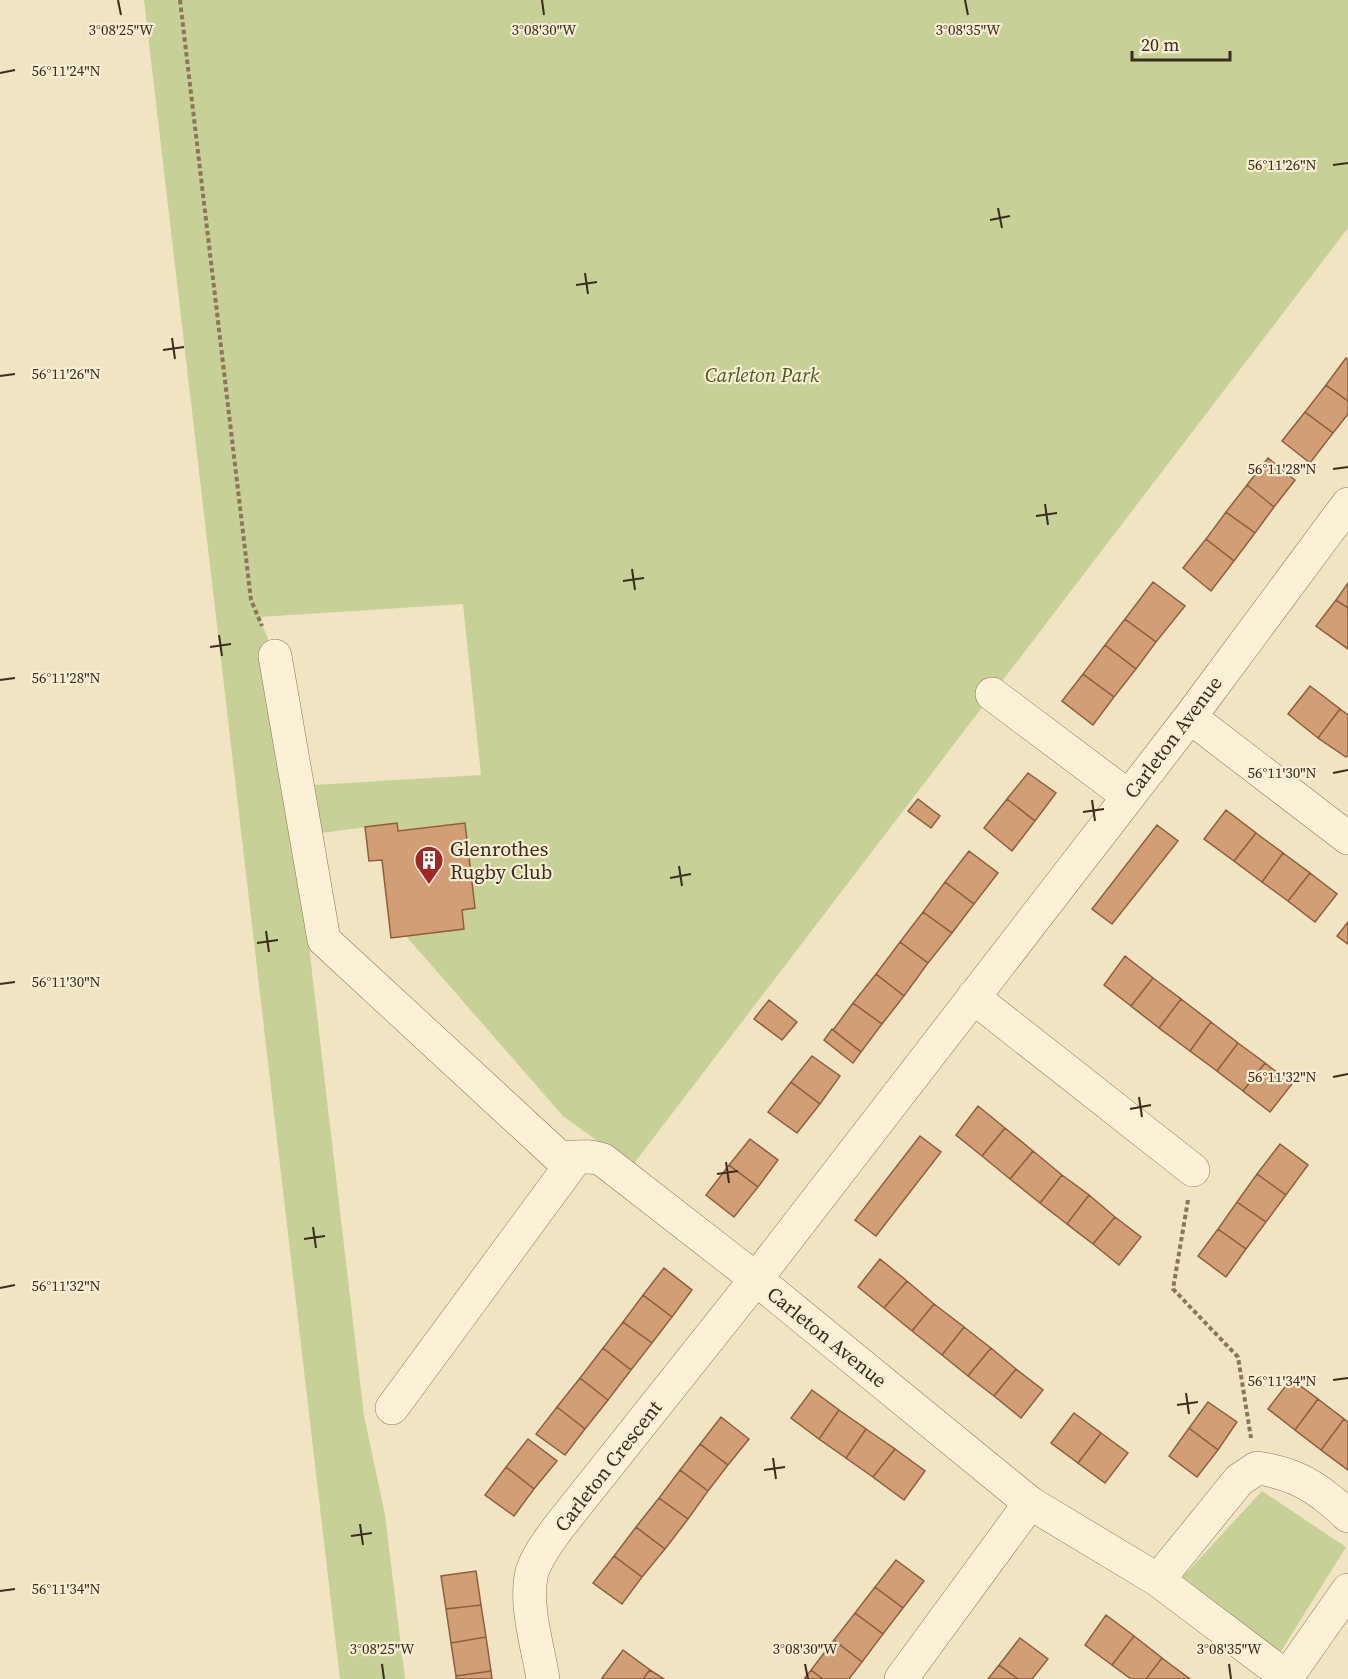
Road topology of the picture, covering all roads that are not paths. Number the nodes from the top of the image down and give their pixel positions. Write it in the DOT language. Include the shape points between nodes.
graph roads {
  1 [pos="1348,504"];
  2 [pos="275,656"];
  3 [pos="992,694"];
  4 [pos="1190,717"];
  5 [pos="1128,796"];
  6 [pos="1348,838"];
  7 [pos="973,997"];
  8 [pos="576,1158"];
  9 [pos="1193,1170"];
  10 [pos="756,1279"];
  11 [pos="392,1408"];
  12 [pos="1030,1503"];
  13 [pos="1348,1516"];
  14 [pos="1158,1580"];
  15 [pos="1348,1590"];
  16 [pos="1288,1678"];
  17 [pos="543,1679"];
  18 [pos="901,1679"];
  1 -- 4 [label="street, Carleton Avenue"];
  2 -- 8 [label="street" via="324,940 559,1157"];
  3 -- 5 [label="street"];
  4 -- 5 [label="street, Carleton Avenue"];
  4 -- 6 [label="street"];
  5 -- 7 [label="street, Carleton Avenue"];
  7 -- 9 [label="street"];
  7 -- 10 [label="street, Carleton Avenue"];
  8 -- 10 [label="street" via="590,1155 603,1160"];
  8 -- 11 [label="street"];
  10 -- 12 [label="street, Carleton Avenue"];
  10 -- 17 [label="street, Carleton Crescent" via="542,1551 532,1572 530,1596"];
  12 -- 14 [label="street, Carleton Avenue"];
  12 -- 18 [label="street"];
  13 -- 14 [label="street" via="1299,1479 1257,1468 1239,1480"];
  14 -- 16 [label="street, Carleton Avenue"];
  15 -- 16 [label="street, Carleton Avenue"];
}
